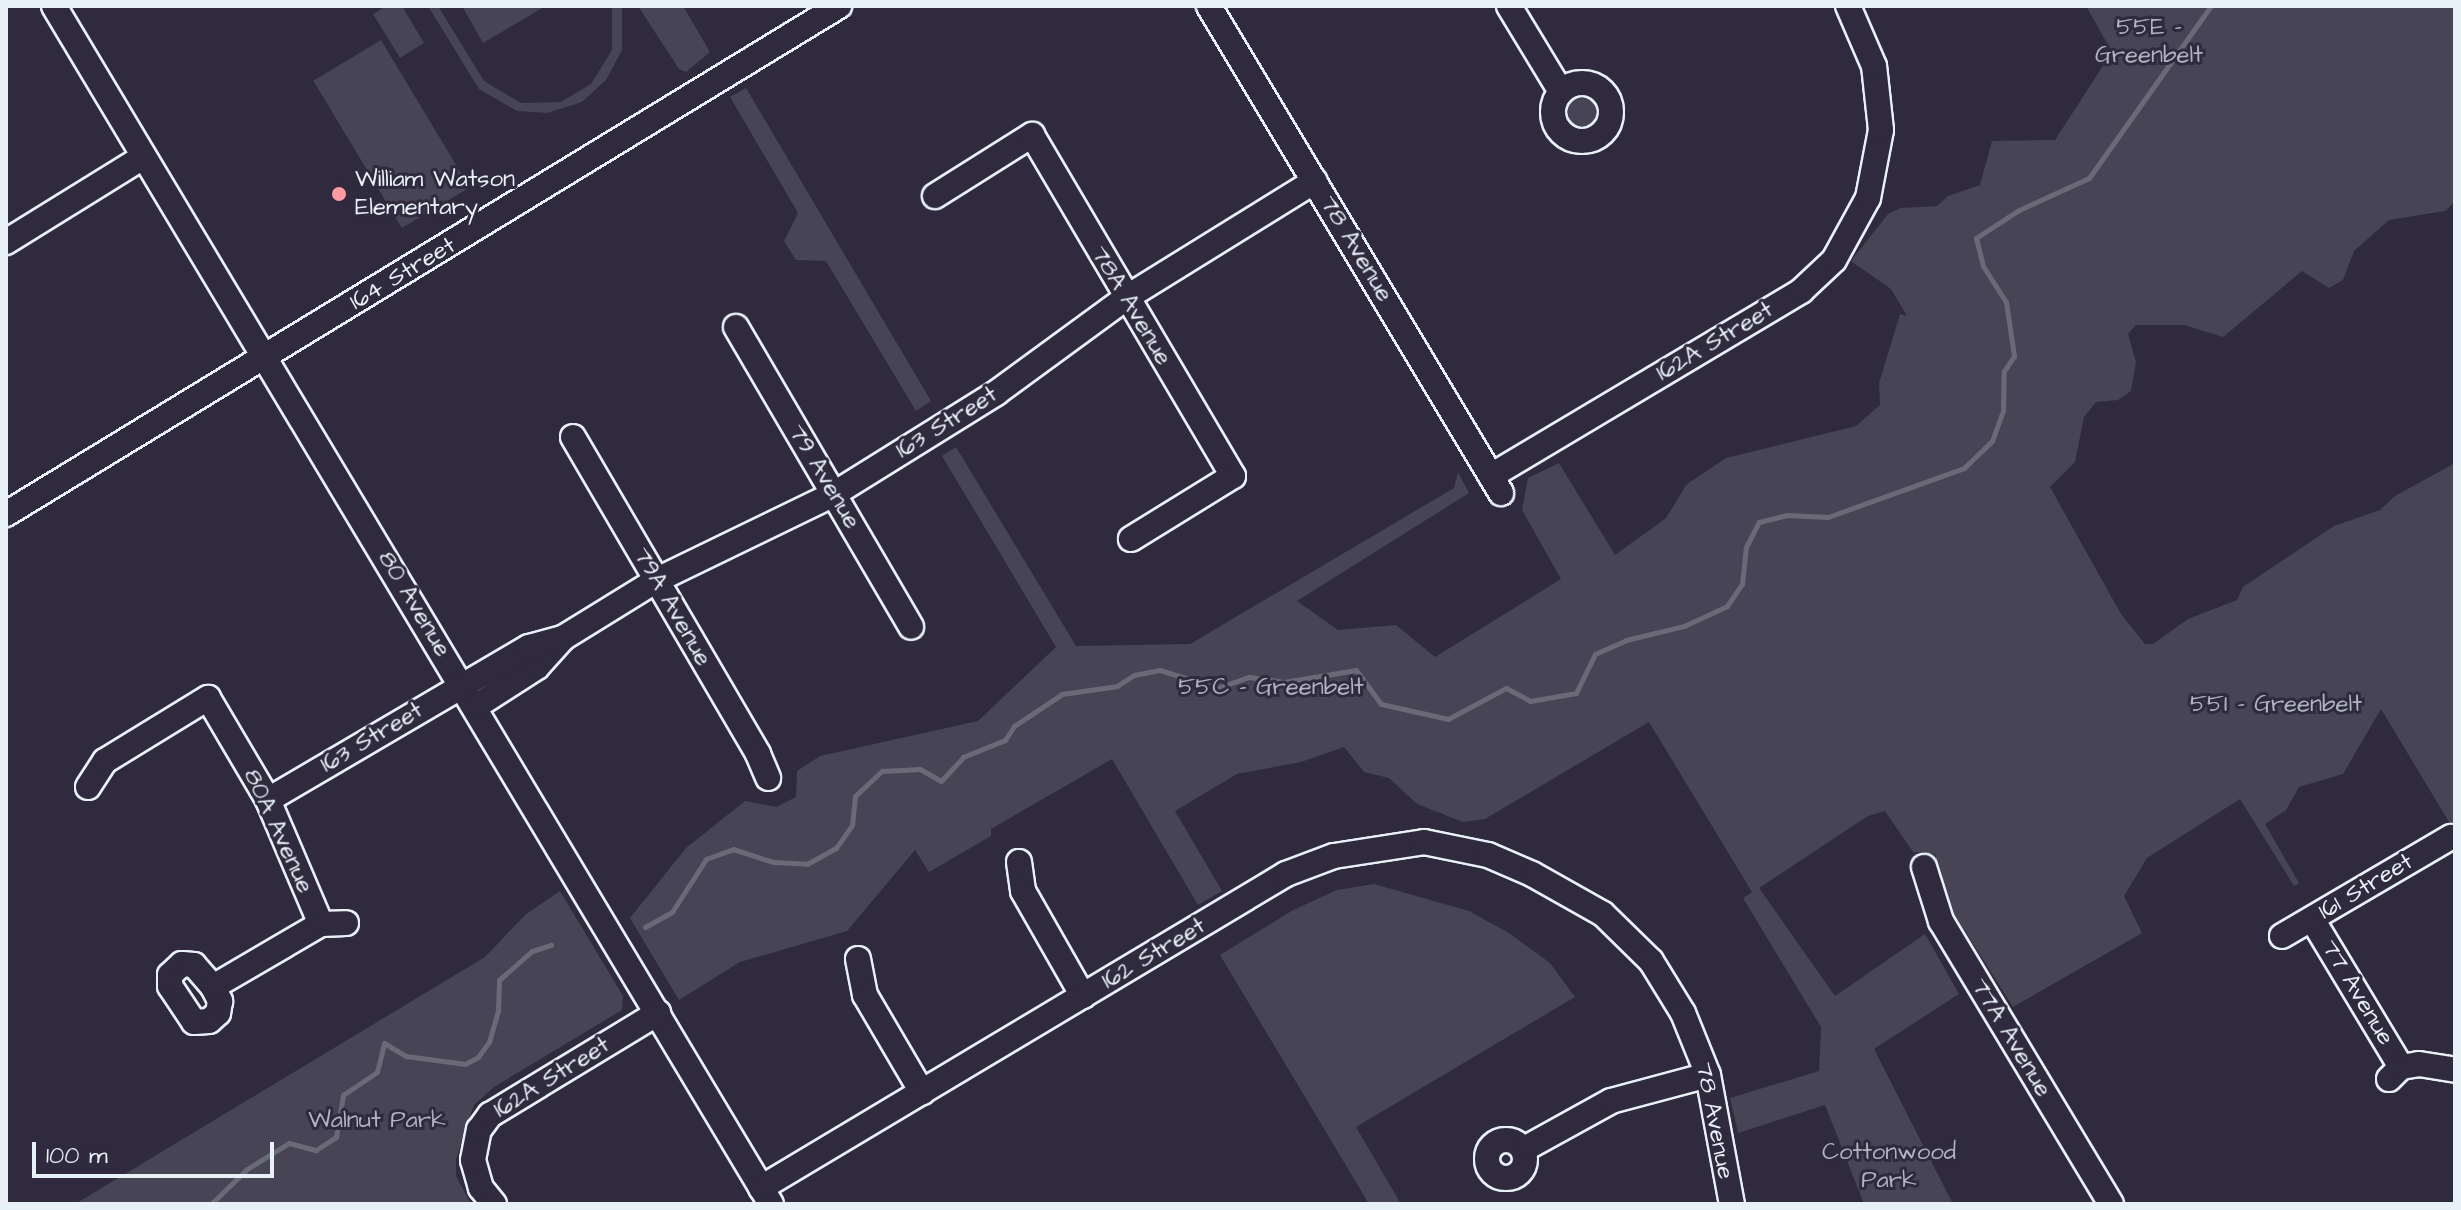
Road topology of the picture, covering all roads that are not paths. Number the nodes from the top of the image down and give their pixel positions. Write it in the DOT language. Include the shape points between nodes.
graph roads {
  1 [pos="54,6"];
  2 [pos="839,6"];
  3 [pos="1209,6"];
  4 [pos="1848,6"];
  5 [pos="1507,7"];
  6 [pos="1561,92"];
  7 [pos="143,157"];
  8 [pos="1315,181"];
  9 [pos="935,196"];
  10 [pos="6,242"];
  11 [pos="1126,298"];
  12 [pos="736,327"];
  13 [pos="264,358"];
  14 [pos="573,437"];
  15 [pos="1496,484"];
  16 [pos="834,494"];
  17 [pos="6,514"];
  18 [pos="1131,539"];
  19 [pos="657,580"];
  20 [pos="911,627"];
  21 [pos="563,638"];
  22 [pos="462,685"];
  23 [pos="475,707"];
  24 [pos="768,778"];
  25 [pos="88,787"];
  26 [pos="268,800"];
  27 [pos="2451,837"];
  28 [pos="1019,862"];
  29 [pos="1924,867"];
  30 [pos="1572,896"];
  31 [pos="2312,919"];
  32 [pos="346,923"];
  33 [pos="321,924"];
  34 [pos="2282,936"];
  35 [pos="858,959"];
  36 [pos="213,987"];
  37 [pos="1083,996"];
  38 [pos="658,1013"];
  39 [pos="2455,1070"];
  40 [pos="1708,1075"];
  41 [pos="922,1092"];
  42 [pos="1526,1148"];
  43 [pos="766,1196"];
  44 [pos="494,1204"];
  45 [pos="1732,1204"];
  46 [pos="2111,1204"];
  1 -- 7 [label="street, 80 Avenue"];
  2 -- 13 [label="street, 164 Street"];
  3 -- 8 [label="street, 78 Avenue"];
  4 -- 15 [label="street, 162A Street" via="1877,78 1878,155 1860,218 1818,278"];
  5 -- 6 [label="street"];
  7 -- 10 [label="street"];
  7 -- 13 [label="street, 80 Avenue"];
  8 -- 11 [label="street, 163 Street"];
  8 -- 15 [label="street, 78 Avenue"];
  9 -- 11 [label="street, 78A Avenue" via="1032,135"];
  11 -- 16 [label="street, 163 Street" via="996,393"];
  11 -- 18 [label="street, 78A Avenue" via="1233,476"];
  12 -- 16 [label="street, 79 Avenue"];
  13 -- 17 [label="street, 164 Street"];
  13 -- 22 [label="street, 80 Avenue"];
  14 -- 19 [label="street, 79A Avenue"];
  16 -- 19 [label="street, 163 Street"];
  16 -- 20 [label="street, 79 Avenue"];
  19 -- 21 [label="street, 163 Street"];
  19 -- 24 [label="street, 79A Avenue"];
  21 -- 22 [label="street, 163 Street" via="529,647"];
  21 -- 23 [label="street, 163 Street" via="537,667"];
  22 -- 23 [label="street, 80 Avenue"];
  22 -- 26 [label="street, 163 Street"];
  23 -- 38 [label="street, 80 Avenue"];
  25 -- 26 [label="street, 80A Avenue" via="105,761 208,698"];
  26 -- 33 [label="street, 80A Avenue"];
  27 -- 31 [label="street, 161 Street"];
  28 -- 37 [label="street" via="1023,891"];
  29 -- 46 [label="street, 77A Avenue" via="1941,921"];
  30 -- 37 [label="street, 162 Street" via="1488,855 1424,842 1382,845 1286,874"];
  30 -- 40 [label="street, 78 Avenue" via="1603,914 1651,961 1683,1013"];
  31 -- 34 [label="street, 161 Street"];
  31 -- 39 [label="street, 77 Avenue" via="2395,1073 2419,1064"];
  32 -- 33 [label="street"];
  33 -- 36 [label="street"];
  35 -- 41 [label="street" via="865,995"];
  37 -- 41 [label="street, 162 Street"];
  38 -- 43 [label="street, 80 Avenue"];
  38 -- 44 [label="street, 162A Street" via="490,1115 479,1130 473,1160 481,1188"];
  40 -- 42 [label="street" via="1611,1101"];
  40 -- 45 [label="street, 78 Avenue"];
  41 -- 43 [label="street, 162 Street"];
}
